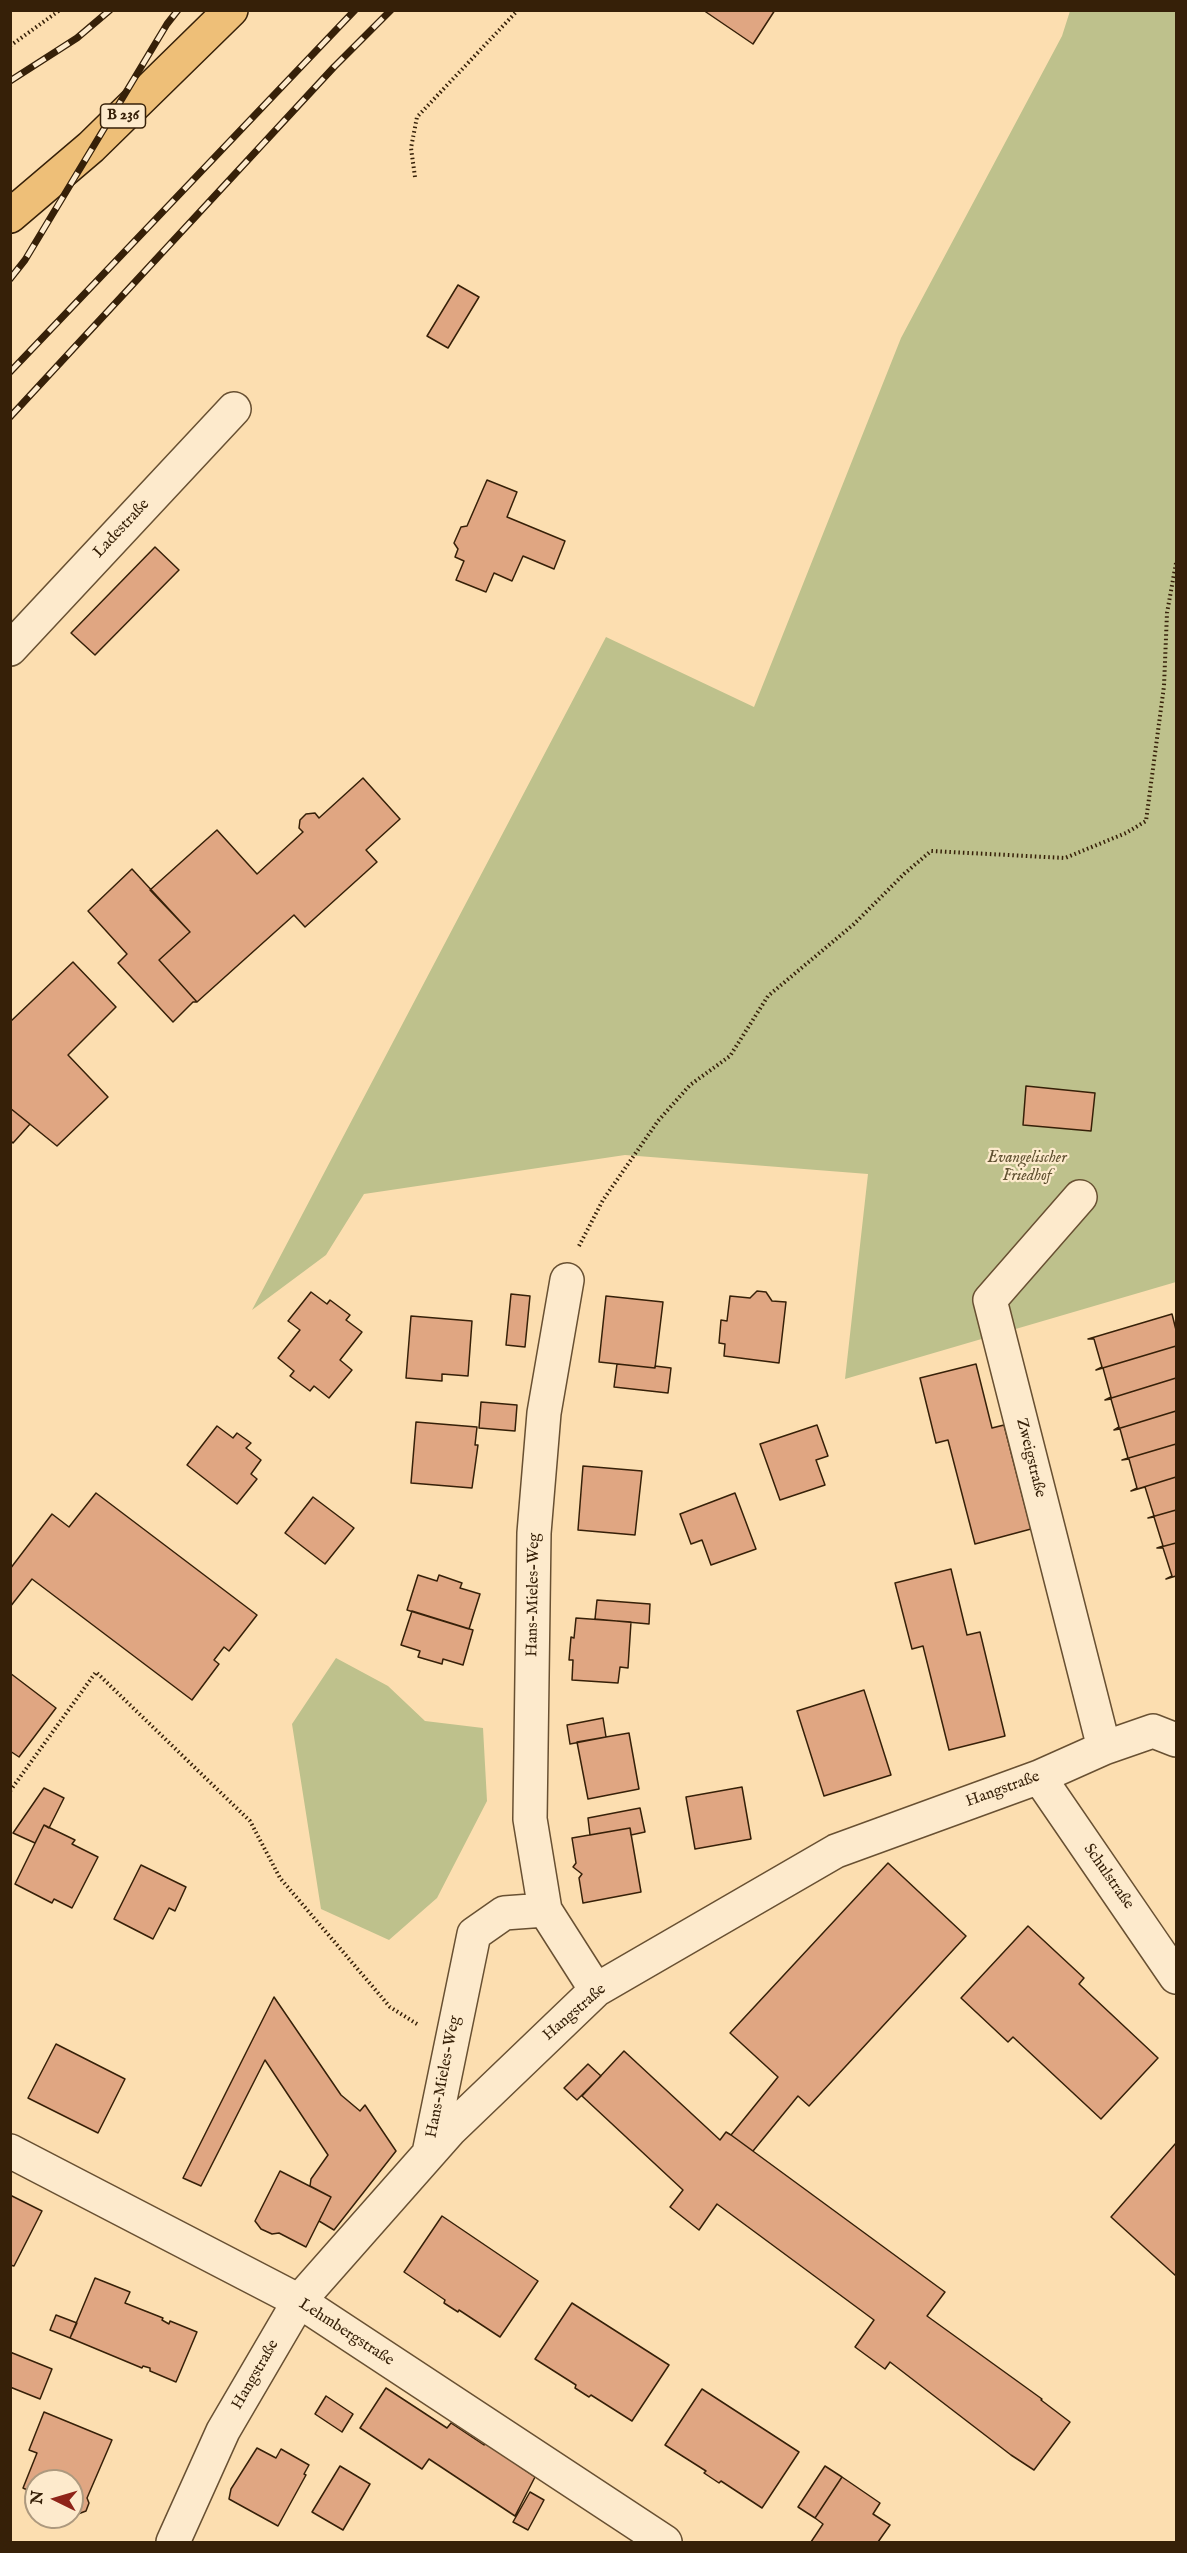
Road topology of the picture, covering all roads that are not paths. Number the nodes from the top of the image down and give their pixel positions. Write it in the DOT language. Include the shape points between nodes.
graph roads {
  1 [pos="231,10"];
  2 [pos="10,216"];
  3 [pos="234,409"];
  4 [pos="10,649"];
  5 [pos="1080,1197"];
  6 [pos="567,1280"];
  7 [pos="1169,1730"];
  8 [pos="1104,1748"];
  9 [pos="1039,1777"];
  10 [pos="545,1910"];
  11 [pos="1176,1977"];
  12 [pos="596,1990"];
  13 [pos="10,2151"];
  14 [pos="429,2155"];
  15 [pos="299,2301"];
  16 [pos="173,2542"];
  17 [pos="665,2542"];
  1 -- 2 [label="main road, B 236" via="91,147"];
  3 -- 4 [label="street, Ladestraße"];
  5 -- 8 [label="street, Zweigstraße" via="990,1300"];
  6 -- 10 [label="street, Hans-Mieles-Weg" via="544,1413 534,1533 530,1819"];
  7 -- 8 [label="street, Hangstraße"];
  8 -- 9 [label="street, Hangstraße"];
  9 -- 11 [label="street, Schulstraße"];
  9 -- 12 [label="street, Hangstraße" via="836,1851"];
  10 -- 12 [label="street, Hans-Mieles-Weg"];
  10 -- 14 [label="street, Hans-Mieles-Weg" via="504,1913 474,1934"];
  12 -- 14 [label="street, Hangstraße" via="450,2130"];
  13 -- 15 [label="street, Lehmbergstraße"];
  14 -- 15 [label="street, Hangstraße"];
  15 -- 16 [label="street, Hangstraße" via="224,2431"];
  15 -- 17 [label="street, Lehmbergstraße"];
}
